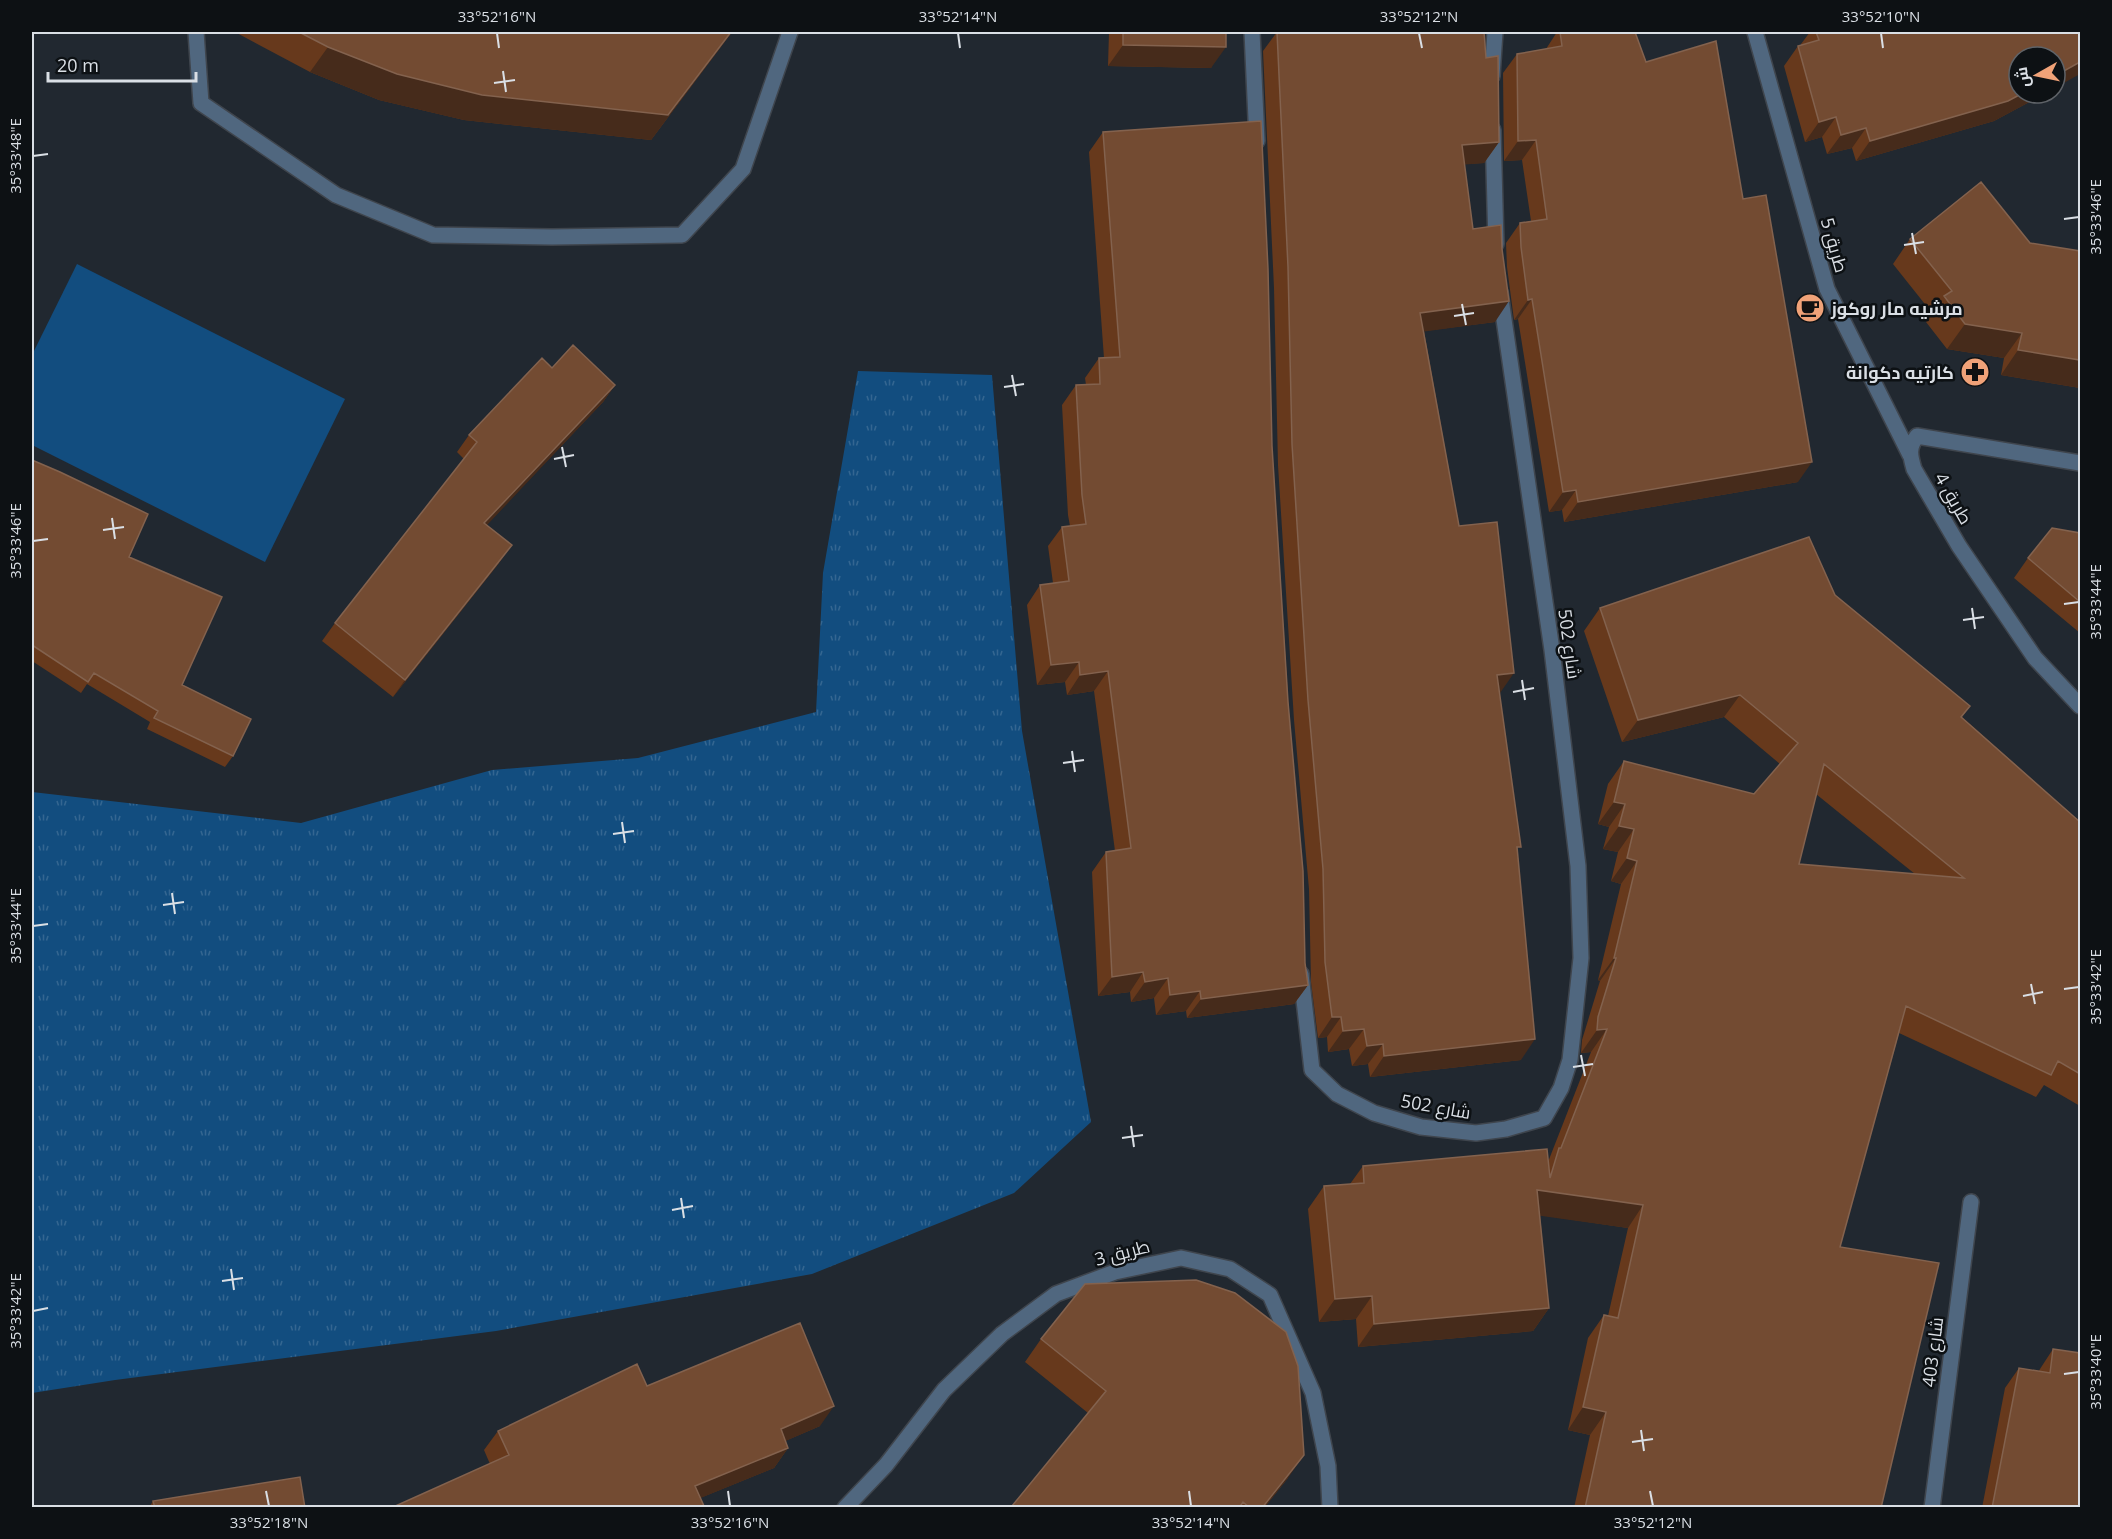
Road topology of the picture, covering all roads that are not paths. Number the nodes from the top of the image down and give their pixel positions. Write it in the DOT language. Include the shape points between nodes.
graph roads {
  1 [pos="196,32"];
  2 [pos="790,32"];
  3 [pos="1252,32"];
  4 [pos="1495,32"];
  5 [pos="1755,32"];
  6 [pos="1492,87"];
  7 [pos="1492,120"];
  8 [pos="1258,159"];
  9 [pos="1497,256"];
  10 [pos="1499,279"];
  11 [pos="1911,457"];
  12 [pos="2080,463"];
  13 [pos="2080,706"];
  14 [pos="1300,960"];
  15 [pos="1971,1202"];
  16 [pos="845,1508"];
  17 [pos="1330,1508"];
  18 [pos="1932,1508"];
  1 -- 2 [label="street" via="201,103 336,195 433,235 552,237 682,235 742,169"];
  3 -- 8 [label="street"];
  4 -- 6 [label="street"];
  5 -- 11 [label="street, طريق 5" via="1827,289"];
  7 -- 9 [label="street"];
  10 -- 14 [label="street, شارع 502" via="1552,650 1578,866 1581,958 1570,1060 1561,1088 1544,1118 1506,1129 1476,1133 1421,1127 1374,1113 1338,1094 1312,1070"];
  11 -- 12 [label="street, طريق 4" via="1911,445 1917,436"];
  11 -- 13 [label="street, طريق 4" via="1914,469 1959,546 2035,658"];
  15 -- 18 [label="street, شارع 403"];
  16 -- 17 [label="street, طريق 3" via="886,1465 944,1390 1002,1335 1056,1294 1115,1272 1181,1258 1230,1269 1270,1295 1312,1393 1328,1466"];
}
